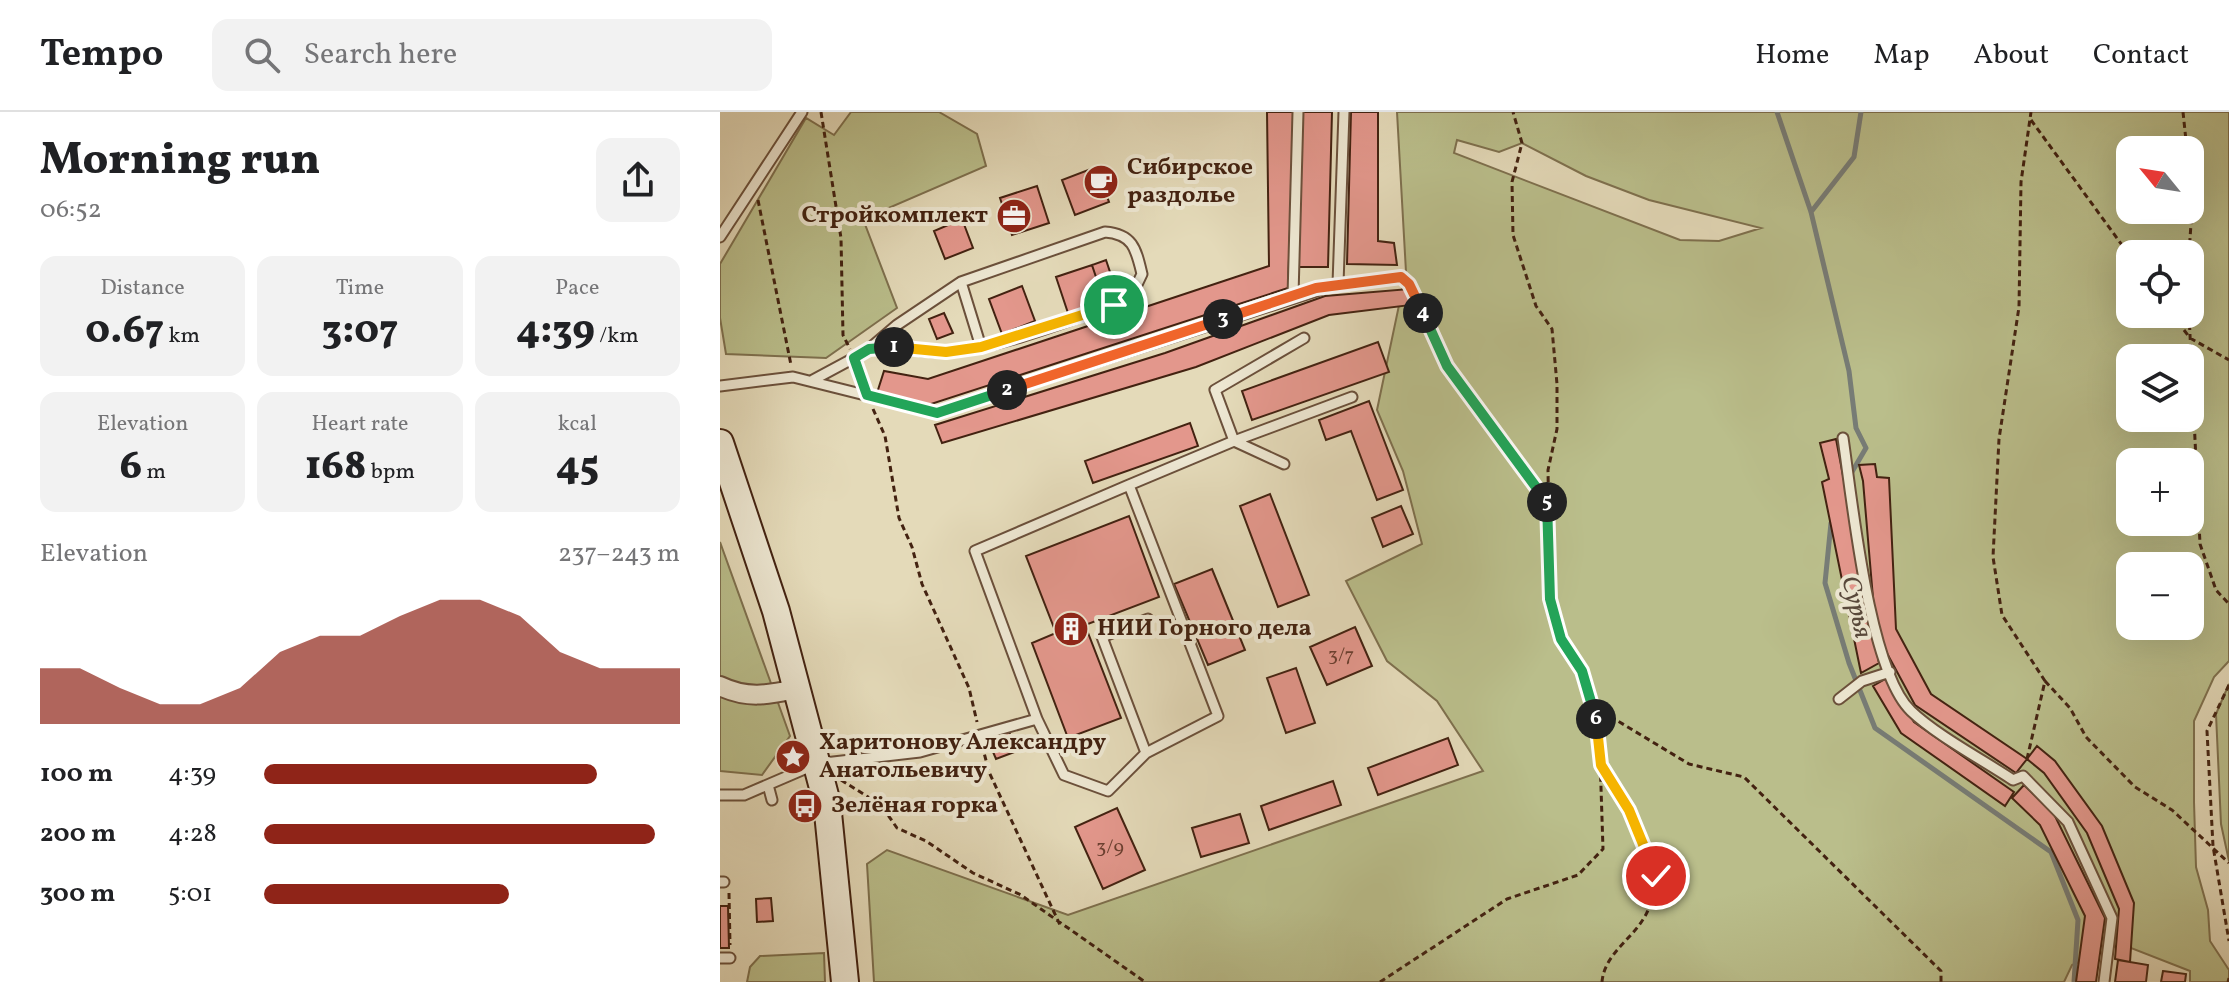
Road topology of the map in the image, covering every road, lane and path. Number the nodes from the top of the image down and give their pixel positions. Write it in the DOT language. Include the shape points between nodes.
graph roads {
  1 [pos="802,112"];
  2 [pos="821,112"];
  3 [pos="1298,112"];
  4 [pos="1344,112"];
  5 [pos="1513,112"];
  6 [pos="2031,112"];
  7 [pos="2183,112"];
  8 [pos="2031,119"];
  9 [pos="2186,136"];
  10 [pos="755,184"];
  11 [pos="720,237"];
  12 [pos="2118,240"];
  13 [pos="1401,277"];
  14 [pos="961,282"];
  15 [pos="1338,284"];
  16 [pos="1293,296"];
  17 [pos="2182,328"];
  18 [pos="2190,328"];
  19 [pos="1304,338"];
  20 [pos="2190,338"];
  21 [pos="981,347"];
  22 [pos="869,349"];
  23 [pos="854,358"];
  24 [pos="2229,360"];
  25 [pos="793,377"];
  26 [pos="813,380"];
  27 [pos="720,386"];
  28 [pos="867,395"];
  29 [pos="1352,397"];
  30 [pos="1843,438"];
  31 [pos="1234,441"];
  32 [pos="720,443"];
  33 [pos="1284,464"];
  34 [pos="1129,485"];
  35 [pos="1547,499"];
  36 [pos="2229,604"];
  37 [pos="1148,619"];
  38 [pos="1890,672"];
  39 [pos="2045,681"];
  40 [pos="2229,685"];
  41 [pos="720,686"];
  42 [pos="796,689"];
  43 [pos="1839,699"];
  44 [pos="1593,706"];
  45 [pos="1037,719"];
  46 [pos="980,736"];
  47 [pos="1146,753"];
  48 [pos="2027,759"];
  49 [pos="816,764"];
  50 [pos="1601,765"];
  51 [pos="768,785"];
  52 [pos="720,795"];
  53 [pos="772,800"];
  54 [pos="2213,846"];
  55 [pos="2229,863"];
  56 [pos="722,882"];
  57 [pos="1060,925"];
  58 [pos="2229,941"];
  59 [pos="725,958"];
  60 [pos="845,982"];
  61 [pos="1145,982"];
  62 [pos="1380,982"];
  63 [pos="1602,982"];
  64 [pos="1941,982"];
  65 [pos="2104,982"];
  1 -- 10 [label="lane"];
  2 -- 23 [label="path" via="841,238 843,335"];
  3 -- 16 [label="lane"];
  4 -- 15 [label="lane"];
  5 -- 35 [label="path" via="1522,143 1512,182 1513,235 1536,306 1552,329 1557,384"];
  6 -- 8 [label="path"];
  7 -- 9 [label="path"];
  8 -- 12 [label="path"];
  8 -- 39 [label="path" via="2021,182 2019,307 1999,439 1993,557 2002,615"];
  10 -- 11 [label="lane"];
  10 -- 25 [label="path"];
  13 -- 15 [label="lane"];
  13 -- 35 [label="path" via="1447,366"];
  14 -- 21 [label="lane"];
  14 -- 21 [label="lane" via="1105,232 1121,233 1136,246 1142,274 1131,297"];
  14 -- 22 [label="lane"];
  15 -- 16 [label="lane"];
  16 -- 28 [label="lane" via="937,413"];
  17 -- 20 [label="path"];
  18 -- 20 [label="path"];
  19 -- 31 [label="lane" via="1215,390"];
  20 -- 24 [label="path"];
  20 -- 36 [label="path" via="2200,544 2216,590"];
  21 -- 22 [label="lane" via="946,352"];
  22 -- 23 [label="lane"];
  23 -- 26 [label="lane"];
  23 -- 28 [label="path"];
  25 -- 26 [label="lane"];
  25 -- 27 [label="lane"];
  26 -- 28 [label="lane"];
  28 -- 46 [label="path" via="885,436 899,518 969,688"];
  29 -- 31 [label="lane"];
  30 -- 38 [label="lane" via="1874,630"];
  31 -- 33 [label="lane"];
  31 -- 34 [label="lane"];
  32 -- 42 [label="street"];
  34 -- 45 [label="lane" via="975,551"];
  34 -- 47 [label="lane" via="1218,716"];
  35 -- 44 [label="path" via="1550,599 1561,639 1582,671"];
  37 -- 47 [label="lane" via="1102,637"];
  38 -- 43 [label="lane" via="1862,681"];
  38 -- 65 [label="lane" via="1909,710 2013,780 2023,776 2068,822 2112,918"];
  39 -- 48 [label="path"];
  39 -- 54 [label="path" via="2070,708 2086,737 2135,787"];
  40 -- 54 [label="path" via="2207,731"];
  41 -- 42 [label="street" via="758,697"];
  42 -- 49 [label="street"];
  44 -- 50 [label="path"];
  44 -- 64 [label="path" via="1689,764 1744,777 1941,971"];
  45 -- 46 [label="lane"];
  45 -- 47 [label="lane" via="1064,775 1108,791"];
  46 -- 49 [label="lane" via="920,752"];
  46 -- 57 [label="path" via="989,772"];
  49 -- 51 [label="lane"];
  49 -- 57 [label="path" via="881,805 897,828 1021,895"];
  49 -- 60 [label="street" via="832,830"];
  50 -- 62 [label="path" via="1603,849 1578,875 1507,899"];
  50 -- 63 [label="path" via="1629,810 1656,876 1644,919 1620,945"];
  51 -- 52 [label="lane" via="744,795"];
  51 -- 53 [label="lane"];
  54 -- 55 [label="path"];
  54 -- 58 [label="path"];
  56 -- 59 [label="path" via="729,895"];
  57 -- 61 [label="path"];
}
